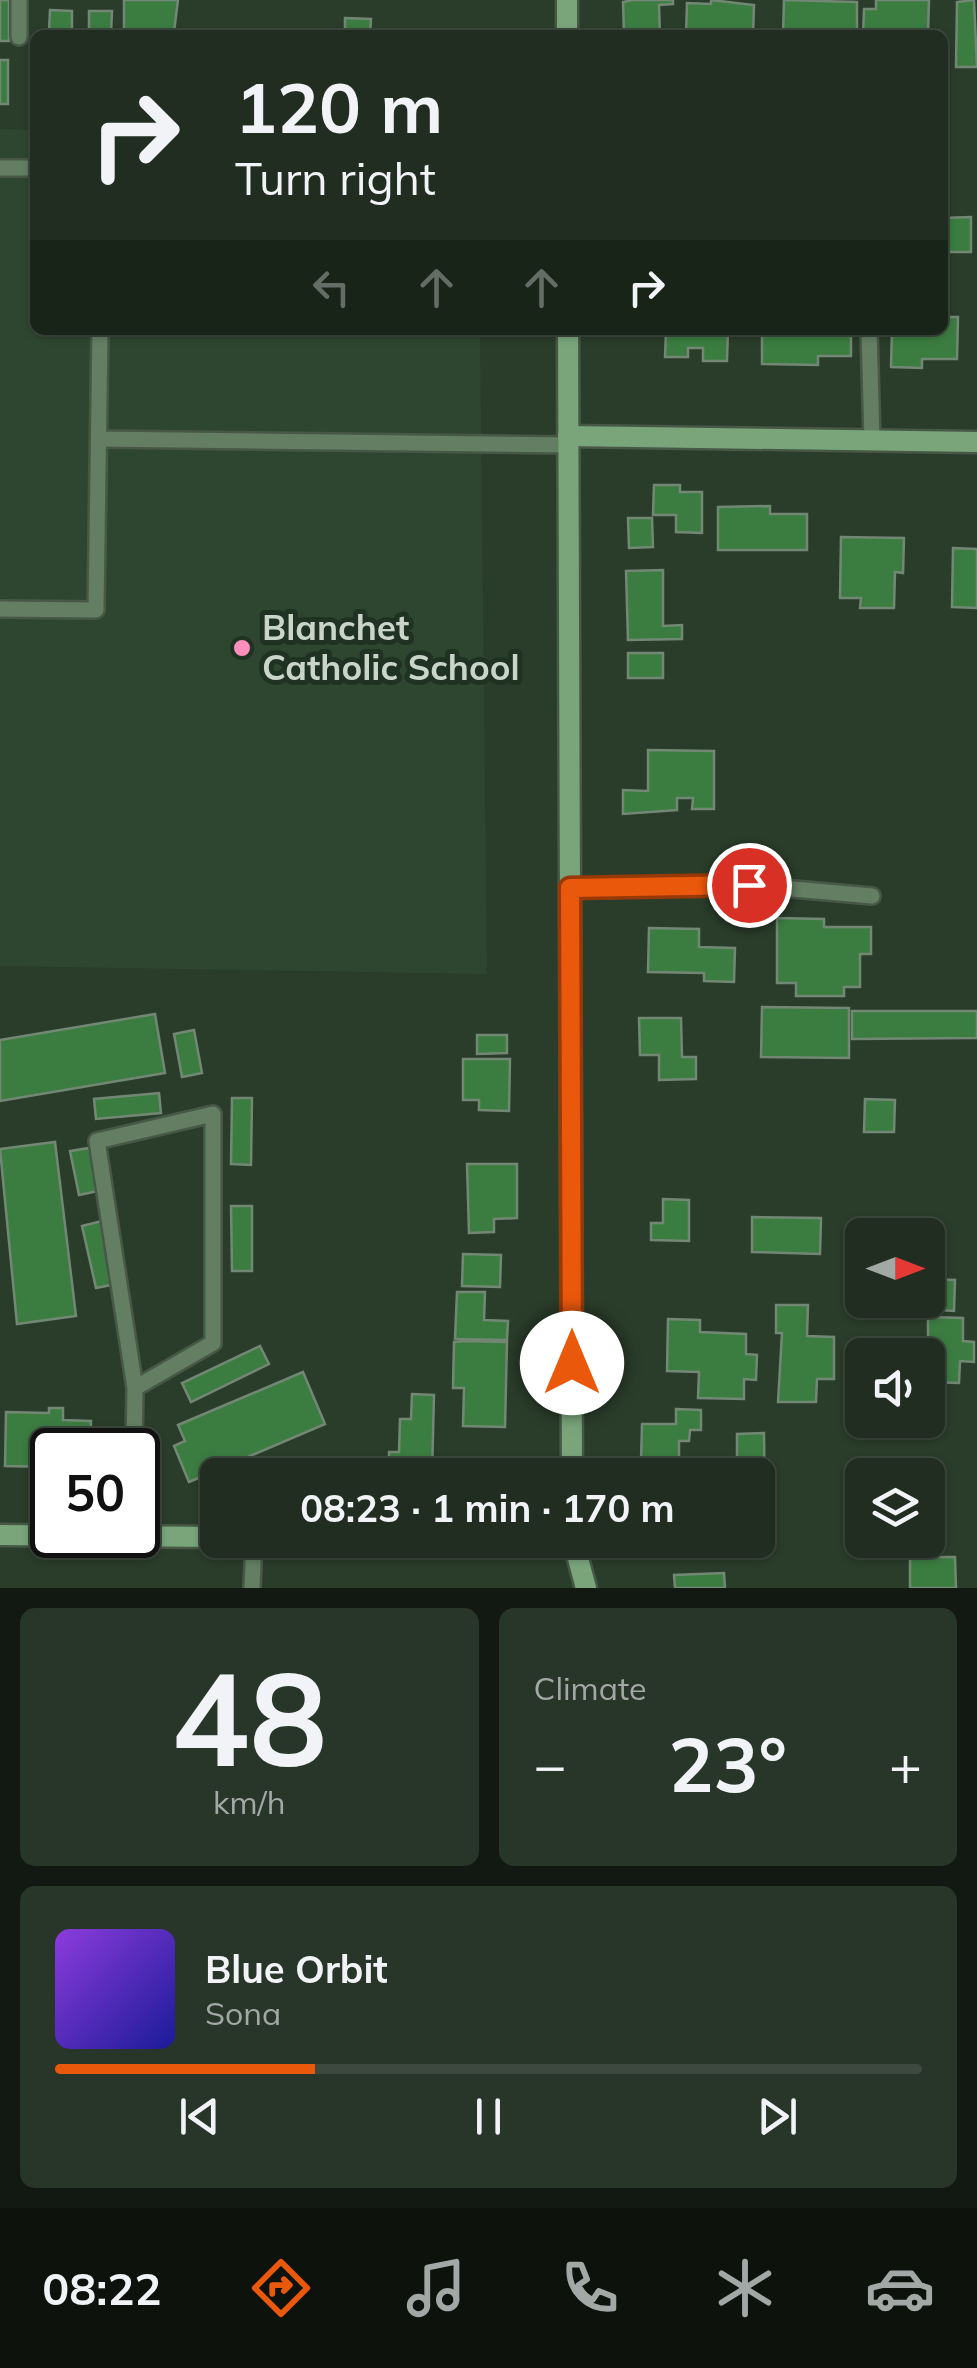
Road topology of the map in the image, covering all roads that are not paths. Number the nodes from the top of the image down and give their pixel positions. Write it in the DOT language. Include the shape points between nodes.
graph roads {
  1 [pos="19,0"];
  2 [pos="566,0"];
  3 [pos="567,30"];
  4 [pos="19,36"];
  5 [pos="0,168"];
  6 [pos="30,168"];
  7 [pos="100,335"];
  8 [pos="568,335"];
  9 [pos="869,335"];
  10 [pos="99,439"];
  11 [pos="568,440"];
  12 [pos="872,440"];
  13 [pos="977,442"];
  14 [pos="0,609"];
  15 [pos="570,888"];
  16 [pos="872,896"];
  17 [pos="135,1388"];
  18 [pos="134,1428"];
  19 [pos="572,1458"];
  20 [pos="0,1535"];
  21 [pos="30,1535"];
  22 [pos="160,1536"];
  23 [pos="200,1537"];
  24 [pos="253,1558"];
  25 [pos="578,1558"];
  26 [pos="252,1588"];
  27 [pos="586,1588"];
  1 -- 4 [label="lane"];
  2 -- 3 [label="main road"];
  5 -- 6 [label="lane"];
  7 -- 10 [label="lane"];
  8 -- 11 [label="main road"];
  9 -- 12 [label="lane"];
  10 -- 11 [label="lane"];
  10 -- 14 [label="lane" via="96,610"];
  11 -- 12 [label="main road"];
  11 -- 15 [label="main road"];
  12 -- 13 [label="main road"];
  15 -- 16 [label="lane" via="749,885"];
  15 -- 19 [label="main road"];
  17 -- 17 [label="lane" via="213,1343 213,1114 98,1140"];
  17 -- 18 [label="lane"];
  20 -- 21 [label="main road"];
  22 -- 23 [label="main road"];
  24 -- 26 [label="lane"];
  25 -- 27 [label="main road"];
}
